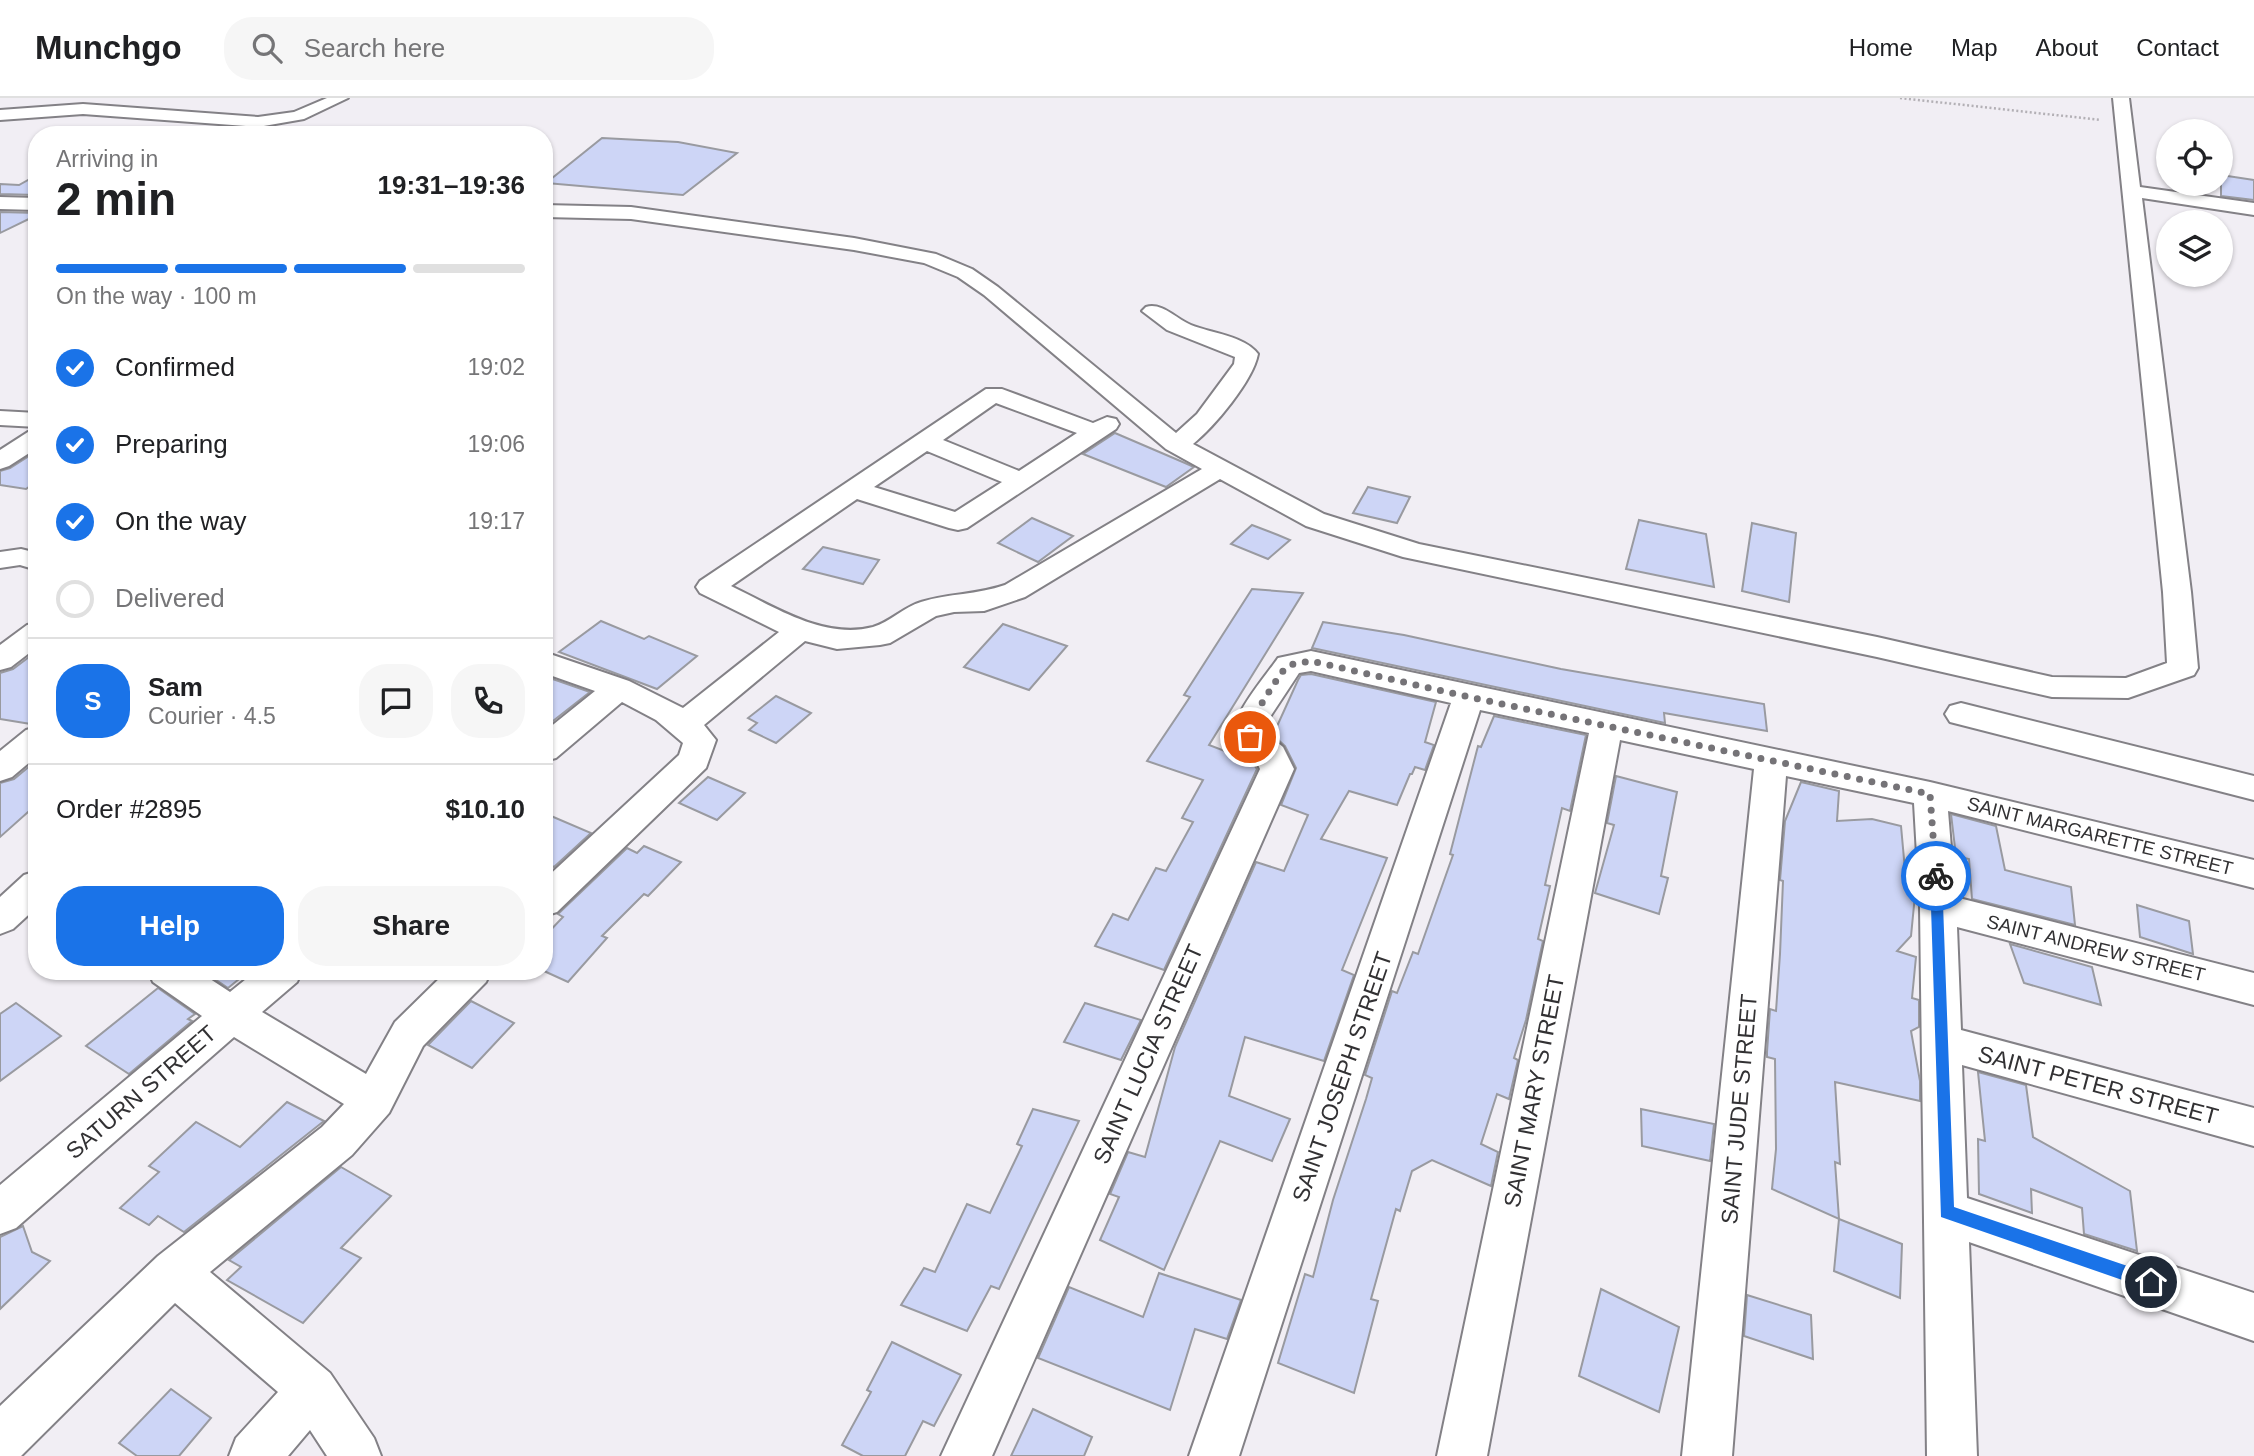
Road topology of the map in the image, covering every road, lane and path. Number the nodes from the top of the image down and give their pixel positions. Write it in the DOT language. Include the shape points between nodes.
graph roads {
  1 [pos="340,98"];
  2 [pos="1900,98"];
  3 [pos="2121,98"];
  4 [pos="137,105"];
  5 [pos="83,109"];
  6 [pos="2,115"];
  7 [pos="2122,122"];
  8 [pos="58,126"];
  9 [pos="111,126"];
  10 [pos="2132,191"];
  11 [pos="0,203"];
  12 [pos="28,204"];
  13 [pos="2254,209"];
  14 [pos="553,211"];
  15 [pos="1153,311"];
  16 [pos="1135,410"];
  17 [pos="0,418"];
  18 [pos="28,420"];
  19 [pos="1093,432"];
  20 [pos="924,441"];
  21 [pos="28,444"];
  22 [pos="1175,444"];
  23 [pos="0,461"];
  24 [pos="1219,469"];
  25 [pos="1020,480"];
  26 [pos="853,489"];
  27 [pos="0,560"];
  28 [pos="28,560"];
  29 [pos="800,630"];
  30 [pos="28,639"];
  31 [pos="0,660"];
  32 [pos="553,665"];
  33 [pos="1289,665"];
  34 [pos="618,688"];
  35 [pos="1469,697"];
  36 [pos="1961,714"];
  37 [pos="1607,725"];
  38 [pos="693,731"];
  39 [pos="553,742"];
  40 [pos="28,746"];
  41 [pos="1771,762"];
  42 [pos="0,769"];
  43 [pos="2254,789"];
  44 [pos="1930,794"];
  45 [pos="2254,874"];
  46 [pos="553,893"];
  47 [pos="1938,908"];
  48 [pos="180,980"];
  49 [pos="272,980"];
  50 [pos="463,980"];
  51 [pos="2254,989"];
  52 [pos="231,1014"];
  53 [pos="1942,1042"];
  54 [pos="374,1100"];
  55 [pos="2254,1127"];
  56 [pos="1946,1212"];
  57 [pos="0,1213"];
  58 [pos="174,1272"];
  59 [pos="2254,1317"];
  60 [pos="313,1390"];
  61 [pos="0,1441"];
  62 [pos="254,1456"];
  63 [pos="356,1456"];
  64 [pos="966,1456"];
  65 [pos="1214,1456"];
  66 [pos="1462,1456"];
  67 [pos="1707,1456"];
  68 [pos="1952,1456"];
  1 -- 4 [label="street" via="298,116 258,122"];
  2 -- 7 [label="path"];
  3 -- 7 [label="street"];
  4 -- 5 [label="street" via="118,110"];
  4 -- 9 [label="street"];
  5 -- 6 [label="street"];
  5 -- 8 [label="street"];
  7 -- 10 [label="street"];
  10 -- 13 [label="street"];
  10 -- 24 [label="street" via="2183,668 2128,688 2052,687 1413,551 1315,520"];
  11 -- 12 [label="street"];
  14 -- 16 [label="street" via="631,213 929,258 965,273 991,291"];
  15 -- 22 [label="street" via="1181,330 1247,354 1245,365 1201,423"];
  16 -- 19 [label="street"];
  16 -- 22 [label="street"];
  17 -- 18 [label="street"];
  19 -- 20 [label="street" via="994,394"];
  19 -- 25 [label="street"];
  20 -- 25 [label="street"];
  20 -- 26 [label="street"];
  21 -- 23 [label="street"];
  22 -- 24 [label="street"];
  24 -- 29 [label="street" via="1015,591 984,602 927,609 880,636 837,639"];
  25 -- 26 [label="street" via="958,522"];
  26 -- 29 [label="street" via="710,587"];
  27 -- 28 [label="street"];
  29 -- 38 [label="street"];
  30 -- 31 [label="street"];
  32 -- 34 [label="street"];
  33 -- 35 [label="street, SAINT MARGARETTE STREET" via="1311,661"];
  33 -- 64 [label="street, SAINT LUCIA STREET" via="1250,722 1250,737 1271,755 1277,769"];
  34 -- 38 [label="street"];
  34 -- 39 [label="street"];
  35 -- 37 [label="street, SAINT MARGARETTE STREET"];
  35 -- 65 [label="street, SAINT JOSEPH STREET"];
  36 -- 43 [label="street"];
  37 -- 41 [label="street, SAINT MARGARETTE STREET"];
  37 -- 66 [label="street, SAINT MARY STREET"];
  38 -- 46 [label="street" via="694,760"];
  40 -- 42 [label="street"];
  41 -- 44 [label="street, SAINT MARGARETTE STREET"];
  41 -- 67 [label="street, SAINT JUDE STREET"];
  44 -- 45 [label="street, SAINT MARGARETTE STREET"];
  44 -- 47 [label="street"];
  47 -- 51 [label="street, SAINT ANDREW STREET"];
  47 -- 53 [label="street"];
  48 -- 52 [label="street"];
  49 -- 52 [label="street, SATURN STREET"];
  50 -- 54 [label="street" via="409,1034"];
  52 -- 54 [label="street"];
  52 -- 57 [label="street, SATURN STREET"];
  53 -- 55 [label="street, SAINT PETER STREET"];
  53 -- 56 [label="street"];
  54 -- 58 [label="street" via="327,1150"];
  56 -- 59 [label="street"];
  56 -- 68 [label="street"];
  58 -- 60 [label="street"];
  58 -- 61 [label="street"];
  60 -- 62 [label="street"];
  60 -- 63 [label="street"];
}
